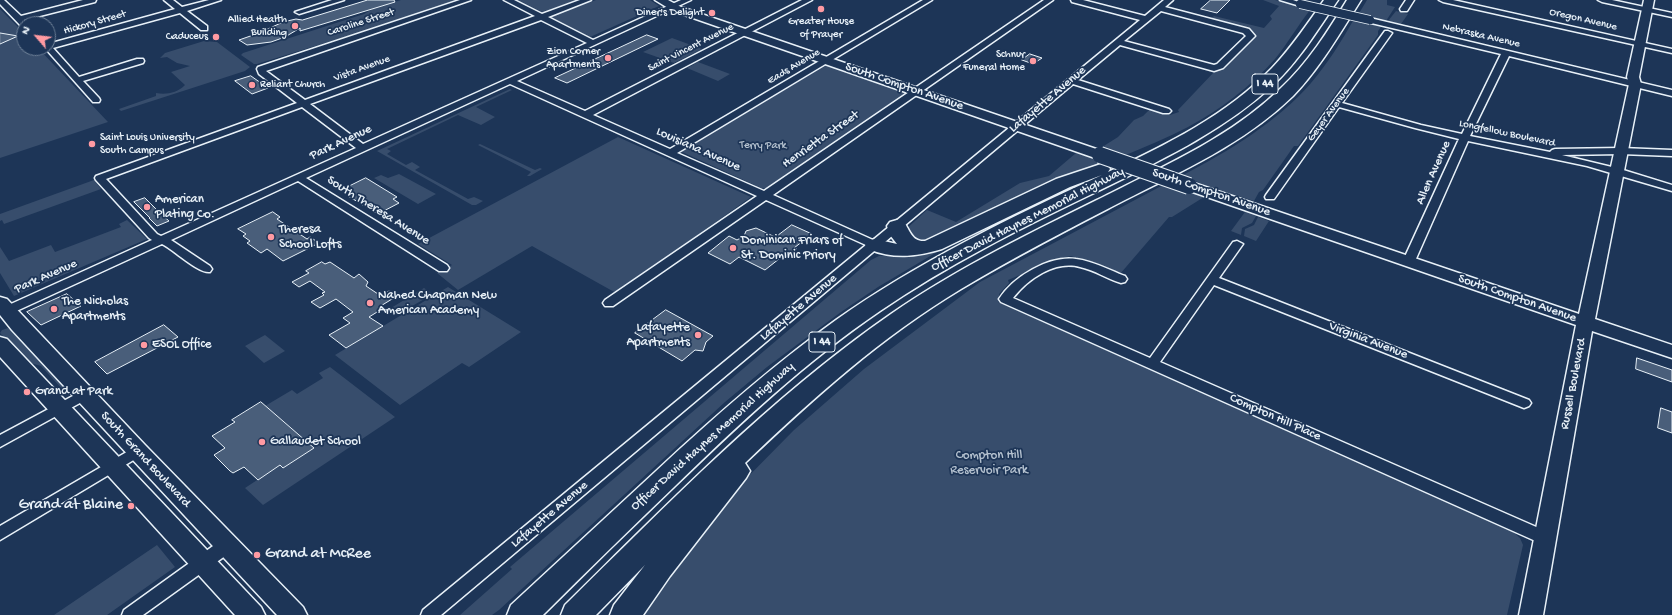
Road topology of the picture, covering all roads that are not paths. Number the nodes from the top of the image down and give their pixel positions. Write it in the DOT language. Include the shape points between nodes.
graph roads {
  1 [pos="0,0"];
  2 [pos="92,0"];
  3 [pos="168,0"];
  4 [pos="217,0"];
  5 [pos="340,0"];
  6 [pos="467,0"];
  7 [pos="508,0"];
  8 [pos="587,0"];
  9 [pos="660,0"];
  10 [pos="687,0"];
  11 [pos="808,0"];
  12 [pos="928,0"];
  13 [pos="1049,0"];
  14 [pos="1075,0"];
  15 [pos="1169,0"];
  16 [pos="1284,0"];
  17 [pos="1331,0"];
  18 [pos="1354,0"];
  19 [pos="1410,0"];
  20 [pos="1443,0"];
  21 [pos="1602,0"];
  22 [pos="1652,5"];
  23 [pos="672,7"];
  24 [pos="1159,8"];
  25 [pos="1404,9"];
  26 [pos="181,10"];
  27 [pos="299,12"];
  28 [pos="1672,14"];
  29 [pos="17,16"];
  30 [pos="39,16"];
  31 [pos="540,17"];
  32 [pos="1146,19"];
  33 [pos="204,28"];
  34 [pos="745,32"];
  35 [pos="1388,33"];
  36 [pos="1118,42"];
  37 [pos="593,43"];
  38 [pos="56,45"];
  39 [pos="1644,45"];
  40 [pos="1672,51"];
  41 [pos="1506,53"];
  42 [pos="56,56"];
  43 [pos="827,60"];
  44 [pos="140,61"];
  45 [pos="77,80"];
  46 [pos="510,81"];
  47 [pos="1071,81"];
  48 [pos="1636,84"];
  49 [pos="917,91"];
  50 [pos="1672,93"];
  51 [pos="96,100"];
  52 [pos="304,103"];
  53 [pos="1337,104"];
  54 [pos="1166,111"];
  55 [pos="585,115"];
  56 [pos="1016,126"];
  57 [pos="1464,137"];
  58 [pos="1176,145"];
  59 [pos="362,148"];
  60 [pos="1621,151"];
  61 [pos="1538,152"];
  62 [pos="670,153"];
  63 [pos="1672,153"];
  64 [pos="1617,171"];
  65 [pos="298,178"];
  66 [pos="1672,188"];
  67 [pos="766,196"];
  68 [pos="1270,197"];
  69 [pos="897,226"];
  70 [pos="162,240"];
  71 [pos="1237,244"];
  72 [pos="875,245"];
  73 [pos="923,248"];
  74 [pos="1409,261"];
  75 [pos="443,268"];
  76 [pos="206,269"];
  77 [pos="1121,279"];
  78 [pos="1212,280"];
  79 [pos="609,303"];
  80 [pos="3,307"];
  81 [pos="1586,322"];
  82 [pos="0,344"];
  83 [pos="1672,352"];
  84 [pos="1152,364"];
  85 [pos="84,395"];
  86 [pos="1524,403"];
  87 [pos="59,409"];
  88 [pos="780,414"];
  89 [pos="0,442"];
  90 [pos="137,452"];
  91 [pos="112,466"];
  92 [pos="0,534"];
  93 [pos="1545,538"];
  94 [pos="226,546"];
  95 [pos="203,563"];
  96 [pos="130,615"];
  97 [pos="252,615"];
  98 [pos="294,615"];
  99 [pos="429,615"];
  100 [pos="522,615"];
  101 [pos="576,615"];
  102 [pos="625,615"];
  103 [pos="1531,615"];
  1 -- 29 [label="street"];
  2 -- 30 [label="street"];
  3 -- 26 [label="street"];
  4 -- 26 [label="street, Hickory Street"];
  5 -- 27 [label="street"];
  6 -- 52 [label="street, Caroline Street" via="262,68 261,71"];
  7 -- 31 [label="street"];
  8 -- 31 [label="street, Vista Avenue"];
  9 -- 23 [label="main road, South Compton Avenue"];
  10 -- 23 [label="street, Park Avenue"];
  11 -- 34 [label="street, Saint Vincent Avenue"];
  12 -- 43 [label="street, Eads Avenue"];
  13 -- 49 [label="street, Henrietta Street"];
  14 -- 32 [label="street"];
  15 -- 24 [label="street, Lafayette Avenue"];
  16 -- 41 [label="street, Nebraska Avenue, bridge"];
  17 -- 58 [label="highway, Officer David Haynes Memorial Highway / I 44" via="1294,52 1269,80 1234,109"];
  18 -- 88 [label="highway, Officer David Haynes Memorial Highway / I 44" via="1301,78 1249,124 1170,171 1014,249 945,289 861,347"];
  19 -- 25 [label="street"];
  20 -- 39 [label="street, Oregon Avenue"];
  21 -- 22 [label="street"];
  22 -- 28 [label="street"];
  22 -- 39 [label="main road, Russell Boulevard"];
  23 -- 34 [label="main road, South Compton Avenue"];
  23 -- 37 [label="street, Park Avenue"];
  24 -- 32 [label="street, Lafayette Avenue"];
  24 -- 36 [label="street" via="1250,33 1251,36 1220,66 1214,68"];
  26 -- 33 [label="street"];
  26 -- 38 [label="street, Hickory Street"];
  31 -- 37 [label="street"];
  31 -- 52 [label="street, Vista Avenue"];
  32 -- 36 [label="street, Lafayette Avenue"];
  34 -- 43 [label="main road, South Compton Avenue"];
  34 -- 55 [label="street, Saint Vincent Avenue"];
  35 -- 53 [label="street, Geyer Avenue"];
  36 -- 47 [label="street, Lafayette Avenue"];
  37 -- 46 [label="street, Park Avenue"];
  39 -- 40 [label="street, Oregon Avenue"];
  39 -- 48 [label="main road, Russell Boulevard" via="1642,79"];
  41 -- 48 [label="street, Nebraska Avenue"];
  41 -- 57 [label="street, Allen Avenue"];
  42 -- 45 [label="street"];
  43 -- 49 [label="main road, South Compton Avenue"];
  43 -- 62 [label="street, Eads Avenue"];
  44 -- 45 [label="street"];
  45 -- 51 [label="street"];
  46 -- 55 [label="street, Louisiana Avenue"];
  46 -- 59 [label="street, Park Avenue"];
  47 -- 54 [label="street"];
  47 -- 56 [label="street, Lafayette Avenue"];
  48 -- 50 [label="street, Nebraska Avenue"];
  48 -- 60 [label="main road, Russell Boulevard"];
  49 -- 56 [label="main road, South Compton Avenue"];
  49 -- 67 [label="street, Henrietta Street"];
  52 -- 59 [label="street"];
  52 -- 70 [label="street, Vista Avenue" via="100,178 153,236"];
  53 -- 57 [label="street, Longfellow Boulevard"];
  53 -- 68 [label="street, Geyer Avenue"];
  55 -- 62 [label="street, Louisiana Avenue"];
  56 -- 69 [label="street, Lafayette Avenue"];
  56 -- 74 [label="main road, South Compton Avenue, bridge"];
  57 -- 61 [label="street, Longfellow Boulevard"];
  57 -- 74 [label="street, Allen Avenue"];
  58 -- 73 [label="highway" via="1078,177 947,240"];
  58 -- 100 [label="highway, Officer David Haynes Memorial Highway / I 44" via="947,260 833,334 754,397 707,439"];
  59 -- 65 [label="street, Park Avenue"];
  60 -- 61 [label="street"];
  60 -- 63 [label="street"];
  60 -- 64 [label="main road, Russell Boulevard"];
  61 -- 64 [label="street, Longfellow Boulevard"];
  62 -- 67 [label="street, Louisiana Avenue"];
  64 -- 66 [label="street, Longfellow Boulevard"];
  64 -- 81 [label="main road, Russell Boulevard"];
  65 -- 70 [label="street, Park Avenue"];
  65 -- 75 [label="street, South Theresa Avenue"];
  67 -- 72 [label="street, Louisiana Avenue"];
  67 -- 79 [label="street, Henrietta Street"];
  69 -- 72 [label="street, Lafayette Avenue"];
  69 -- 73 [label="highway" via="904,241"];
  70 -- 76 [label="street"];
  70 -- 80 [label="street, Park Avenue"];
  71 -- 78 [label="street"];
  72 -- 73 [label="highway" via="896,250"];
  72 -- 99 [label="street, Lafayette Avenue"];
  74 -- 81 [label="main road, South Compton Avenue"];
  77 -- 84 [label="street, Compton Hill Place" via="1080,263 1063,262 1033,273 1005,298"];
  78 -- 84 [label="street"];
  78 -- 86 [label="street, Virginia Avenue"];
  80 -- 85 [label="main road, South Grand Boulevard"];
  81 -- 83 [label="main road, South Compton Avenue"];
  81 -- 93 [label="main road, Russell Boulevard"];
  82 -- 87 [label="main road"];
  84 -- 93 [label="street, Compton Hill Place"];
  85 -- 87 [label="street"];
  85 -- 90 [label="main road, South Grand Boulevard"];
  87 -- 89 [label="street"];
  87 -- 91 [label="main road"];
  88 -- 101 [label="highway, Officer David Haynes Memorial Highway / I 44"];
  88 -- 102 [label="highway"];
  90 -- 91 [label="street"];
  90 -- 94 [label="main road, South Grand Boulevard"];
  91 -- 92 [label="street"];
  91 -- 95 [label="main road"];
  93 -- 103 [label="main road, Russell Boulevard"];
  94 -- 95 [label="street"];
  94 -- 98 [label="main road, South Grand Boulevard"];
  95 -- 96 [label="street"];
  95 -- 97 [label="main road"];
}
